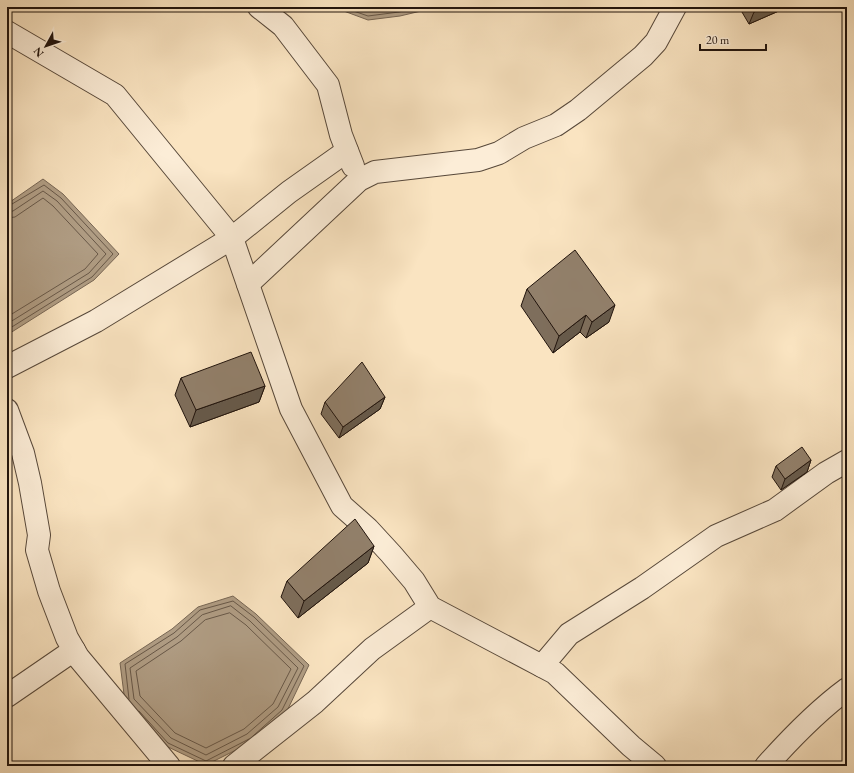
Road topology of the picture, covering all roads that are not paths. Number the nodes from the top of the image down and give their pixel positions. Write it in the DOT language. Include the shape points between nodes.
graph roads {
  1 [pos="259,7"];
  2 [pos="675,7"];
  3 [pos="7,32"];
  4 [pos="347,152"];
  5 [pos="359,180"];
  6 [pos="232,238"];
  7 [pos="248,284"];
  8 [pos="7,367"];
  9 [pos="7,410"];
  10 [pos="847,461"];
  11 [pos="430,607"];
  12 [pos="74,650"];
  13 [pos="542,666"];
  14 [pos="847,689"];
  15 [pos="7,696"];
  16 [pos="169,766"];
  17 [pos="234,766"];
  18 [pos="655,766"];
  19 [pos="766,766"];
  1 -- 4 [label="street" via="283,26 328,85"];
  2 -- 5 [label="street" via="656,42 643,56 556,125 524,138 499,153 478,160 375,172"];
  3 -- 6 [label="street" via="115,95"];
  4 -- 5 [label="street"];
  4 -- 6 [label="street" via="289,192"];
  5 -- 7 [label="street"];
  6 -- 7 [label="street"];
  6 -- 8 [label="street" via="96,321"];
  7 -- 11 [label="street" via="291,409 342,506 391,554 414,581"];
  9 -- 12 [label="street" via="23,454 32,495 39,535 37,550 66,638"];
  10 -- 13 [label="street" via="775,510 716,536 642,588 569,634"];
  11 -- 13 [label="street"];
  11 -- 17 [label="street" via="372,649 315,702"];
  12 -- 15 [label="street"];
  12 -- 16 [label="street"];
  13 -- 18 [label="street" via="555,673"];
  14 -- 19 [label="street" via="791,738"];
}
